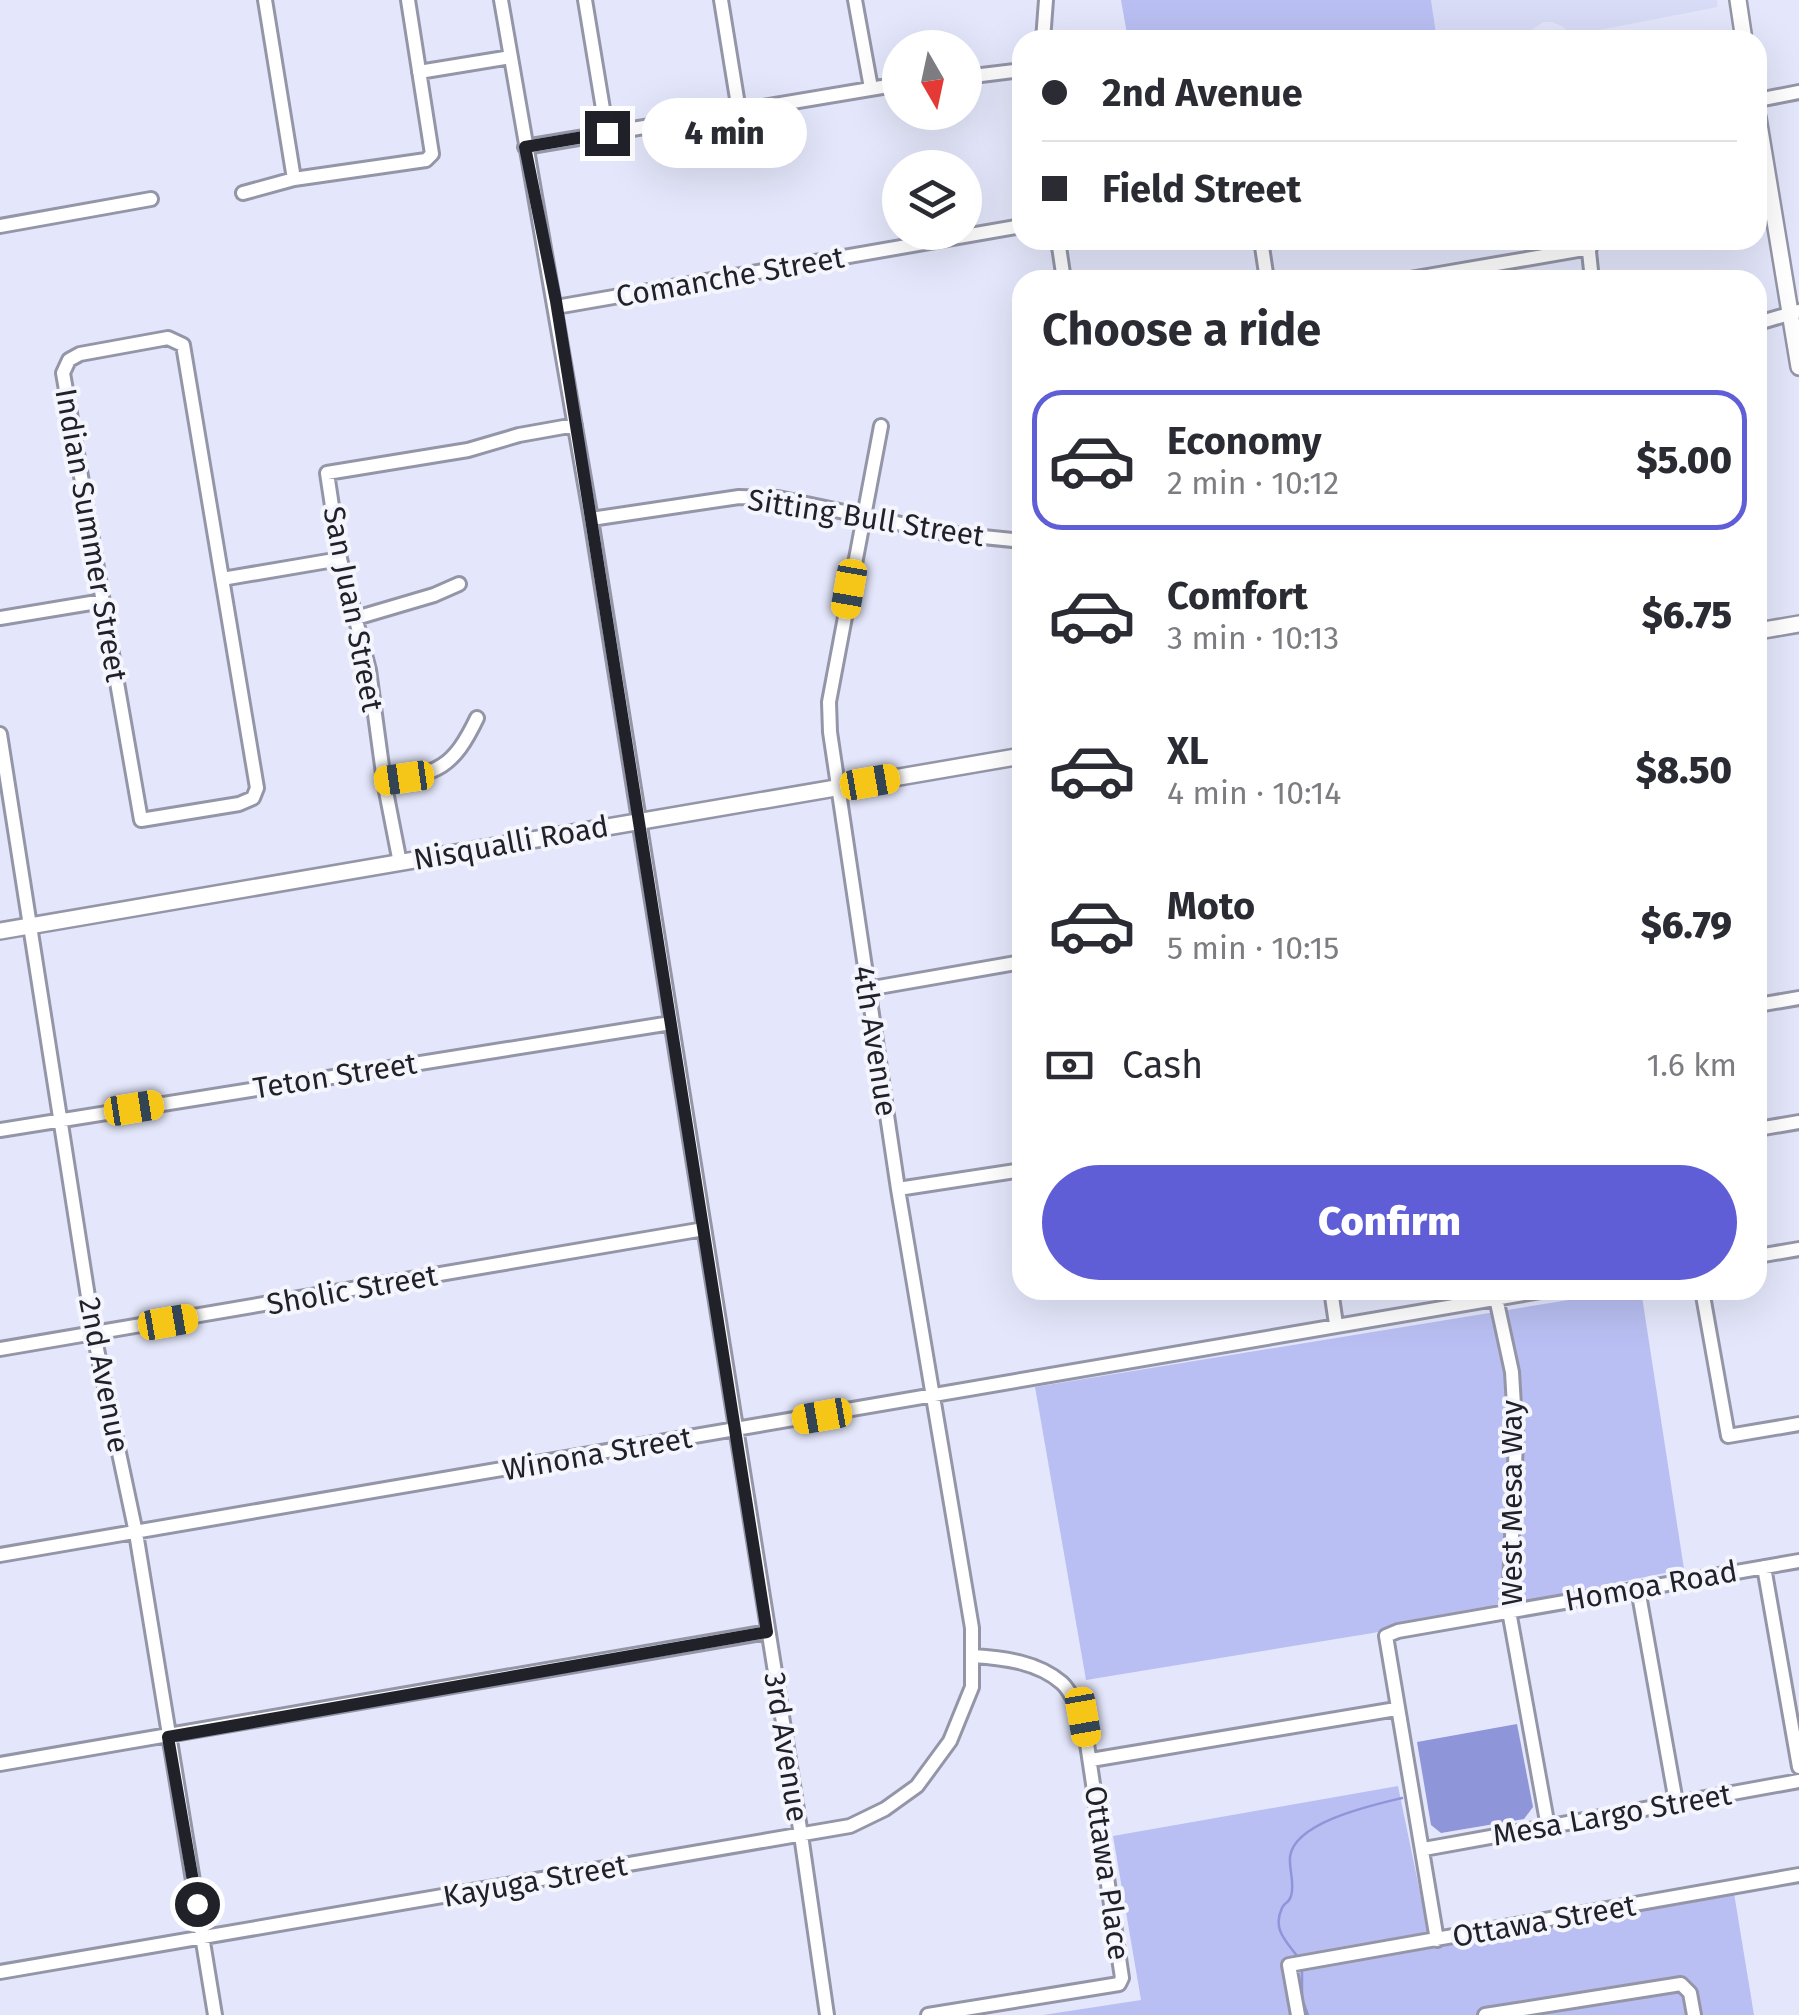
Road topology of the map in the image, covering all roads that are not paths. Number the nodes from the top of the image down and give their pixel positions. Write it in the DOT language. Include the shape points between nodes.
graph roads {
  1 [pos="265,0"];
  2 [pos="408,0"];
  3 [pos="500,0"];
  4 [pos="585,0"];
  5 [pos="722,0"];
  6 [pos="856,0"];
  7 [pos="1046,0"];
  8 [pos="1738,0"];
  9 [pos="1044,30"];
  10 [pos="1742,30"];
  11 [pos="511,57"];
  12 [pos="1012,71"];
  13 [pos="419,72"];
  14 [pos="982,75"];
  15 [pos="882,86"];
  16 [pos="870,88"];
  17 [pos="1799,92"];
  18 [pos="1767,98"];
  19 [pos="739,111"];
  20 [pos="607,133"];
  21 [pos="525,147"];
  22 [pos="1767,166"];
  23 [pos="294,179"];
  24 [pos="244,194"];
  25 [pos="151,199"];
  26 [pos="0,226"];
  27 [pos="1012,228"];
  28 [pos="1558,250"];
  29 [pos="1455,270"];
  30 [pos="556,307"];
  31 [pos="1794,312"];
  32 [pos="1767,320"];
  33 [pos="1799,367"];
  34 [pos="575,424"];
  35 [pos="881,426"];
  36 [pos="862,514"];
  37 [pos="591,519"];
  38 [pos="1012,540"];
  39 [pos="340,559"];
  40 [pos="222,579"];
  41 [pos="459,584"];
  42 [pos="102,602"];
  43 [pos="0,618"];
  44 [pos="356,618"];
  45 [pos="1799,624"];
  46 [pos="1767,629"];
  47 [pos="478,718"];
  48 [pos="0,734"];
  49 [pos="1012,758"];
  50 [pos="384,781"];
  51 [pos="838,788"];
  52 [pos="639,822"];
  53 [pos="400,863"];
  54 [pos="30,926"];
  55 [pos="0,931"];
  56 [pos="1012,964"];
  57 [pos="867,989"];
  58 [pos="1799,998"];
  59 [pos="1767,1003"];
  60 [pos="671,1023"];
  61 [pos="60,1120"];
  62 [pos="1799,1122"];
  63 [pos="1767,1127"];
  64 [pos="0,1130"];
  65 [pos="1012,1172"];
  66 [pos="898,1189"];
  67 [pos="704,1229"];
  68 [pos="1799,1249"];
  69 [pos="1767,1254"];
  70 [pos="1332,1300"];
  71 [pos="1484,1300"];
  72 [pos="1496,1300"];
  73 [pos="1704,1300"];
  74 [pos="1336,1324"];
  75 [pos="94,1335"];
  76 [pos="0,1350"];
  77 [pos="934,1397"];
  78 [pos="1799,1424"];
  79 [pos="736,1430"];
  80 [pos="136,1533"];
  81 [pos="0,1555"];
  82 [pos="1799,1561"];
  83 [pos="1764,1567"];
  84 [pos="1638,1588"];
  85 [pos="1509,1611"];
  86 [pos="767,1632"];
  87 [pos="973,1656"];
  88 [pos="1396,1709"];
  89 [pos="168,1737"];
  90 [pos="1091,1760"];
  91 [pos="0,1764"];
  92 [pos="1799,1767"];
  93 [pos="1799,1781"];
  94 [pos="1676,1802"];
  95 [pos="1548,1827"];
  96 [pos="801,1835"];
  97 [pos="1424,1849"];
  98 [pos="1799,1876"];
  99 [pos="203,1938"];
  100 [pos="1437,1940"];
  101 [pos="0,1972"];
  102 [pos="215,2015"];
  103 [pos="827,2015"];
  104 [pos="928,2015"];
  105 [pos="1298,2015"];
  106 [pos="1485,2015"];
  107 [pos="1694,2015"];
  1 -- 23 [label="street"];
  2 -- 13 [label="street"];
  3 -- 11 [label="street, 3rd Avenue"];
  4 -- 20 [label="street"];
  5 -- 19 [label="street"];
  6 -- 16 [label="street"];
  7 -- 9 [label="street"];
  8 -- 10 [label="main road"];
  11 -- 13 [label="street"];
  11 -- 21 [label="street, 3rd Avenue"];
  12 -- 14 [label="street"];
  13 -- 23 [label="street" via="432,154 426,160"];
  15 -- 16 [label="street"];
  16 -- 19 [label="street"];
  17 -- 18 [label="street"];
  19 -- 20 [label="street"];
  20 -- 21 [label="street"];
  21 -- 30 [label="street, 3rd Avenue"];
  22 -- 31 [label="main road"];
  23 -- 24 [label="street"];
  25 -- 26 [label="street"];
  27 -- 30 [label="street, Comanche Street"];
  28 -- 29 [label="street"];
  30 -- 34 [label="street, 3rd Avenue"];
  31 -- 32 [label="street"];
  31 -- 33 [label="main road"];
  34 -- 37 [label="street, 3rd Avenue"];
  34 -- 39 [label="street, San Juan Street" via="327,473"];
  35 -- 36 [label="street, 4th Avenue"];
  36 -- 37 [label="street, Sitting Bull Street" via="739,497"];
  36 -- 38 [label="street, Sitting Bull Street"];
  36 -- 51 [label="street, 4th Avenue" via="829,702"];
  37 -- 52 [label="street, 3rd Avenue"];
  39 -- 40 [label="street"];
  39 -- 44 [label="street, San Juan Street"];
  40 -- 42 [label="street, Indian Summer Street" via="257,788 239,804 141,820"];
  40 -- 42 [label="street, Indian Summer Street" via="183,345 168,338 80,354 63,373"];
  41 -- 44 [label="street"];
  42 -- 43 [label="street"];
  44 -- 50 [label="street, San Juan Street"];
  45 -- 46 [label="main road"];
  47 -- 50 [label="street" via="449,764"];
  48 -- 54 [label="street, 2nd Avenue"];
  49 -- 51 [label="main road, Nisqualli Road"];
  50 -- 53 [label="street, San Juan Street"];
  51 -- 52 [label="main road, Nisqualli Road"];
  51 -- 57 [label="street, 4th Avenue"];
  52 -- 53 [label="main road, Nisqualli Road"];
  52 -- 60 [label="street, 3rd Avenue"];
  53 -- 54 [label="main road, Nisqualli Road"];
  54 -- 55 [label="main road, Nisqualli Road"];
  54 -- 61 [label="street, 2nd Avenue"];
  56 -- 57 [label="street"];
  57 -- 66 [label="street, 4th Avenue"];
  58 -- 59 [label="street"];
  60 -- 61 [label="street, Teton Street"];
  60 -- 67 [label="street, 3rd Avenue"];
  61 -- 64 [label="street, Teton Street"];
  61 -- 75 [label="street, 2nd Avenue"];
  62 -- 63 [label="street"];
  65 -- 66 [label="street"];
  66 -- 77 [label="street, 4th Avenue"];
  67 -- 75 [label="street, Sholic Street"];
  67 -- 79 [label="street, 3rd Avenue"];
  68 -- 69 [label="street"];
  70 -- 74 [label="street"];
  71 -- 74 [label="street, Winona Street"];
  72 -- 85 [label="street, West Mesa Way" via="1512,1372 1516,1440"];
  73 -- 78 [label="street" via="1728,1436"];
  74 -- 77 [label="street, Winona Street"];
  75 -- 76 [label="street, Sholic Street"];
  75 -- 80 [label="street, 2nd Avenue"];
  77 -- 79 [label="street, Winona Street"];
  77 -- 87 [label="street, 4th Avenue"];
  79 -- 80 [label="street, Winona Street"];
  79 -- 86 [label="street, 3rd Avenue"];
  80 -- 81 [label="street, Winona Street"];
  80 -- 89 [label="street, 2nd Avenue"];
  82 -- 83 [label="street, Homoa Road"];
  83 -- 84 [label="street, Homoa Road"];
  83 -- 92 [label="street"];
  84 -- 85 [label="street, Homoa Road"];
  84 -- 94 [label="street"];
  85 -- 88 [label="street, Homoa Road" via="1386,1636"];
  85 -- 95 [label="street, West Mesa Way"];
  86 -- 89 [label="street"];
  86 -- 96 [label="street, 3rd Avenue"];
  87 -- 90 [label="street, Ottawa Place" via="1033,1666 1064,1684 1083,1717"];
  87 -- 96 [label="street, Kayuga Street" via="962,1716 930,1772 867,1819"];
  88 -- 90 [label="street"];
  88 -- 97 [label="street"];
  89 -- 91 [label="street"];
  89 -- 99 [label="street, 2nd Avenue"];
  90 -- 104 [label="street, Ottawa Place" via="1122,1978 1118,1984"];
  93 -- 94 [label="street, Mesa Largo Street"];
  94 -- 95 [label="street, Mesa Largo Street"];
  95 -- 97 [label="street, Mesa Largo Street"];
  96 -- 99 [label="street, Kayuga Street"];
  96 -- 103 [label="street, 3rd Avenue"];
  97 -- 100 [label="street"];
  98 -- 100 [label="street, Ottawa Street"];
  99 -- 101 [label="street, Kayuga Street"];
  99 -- 102 [label="street, 2nd Avenue"];
  100 -- 105 [label="street, Ottawa Street" via="1289,1965"];
  106 -- 107 [label="street" via="1682,1984"];
}
